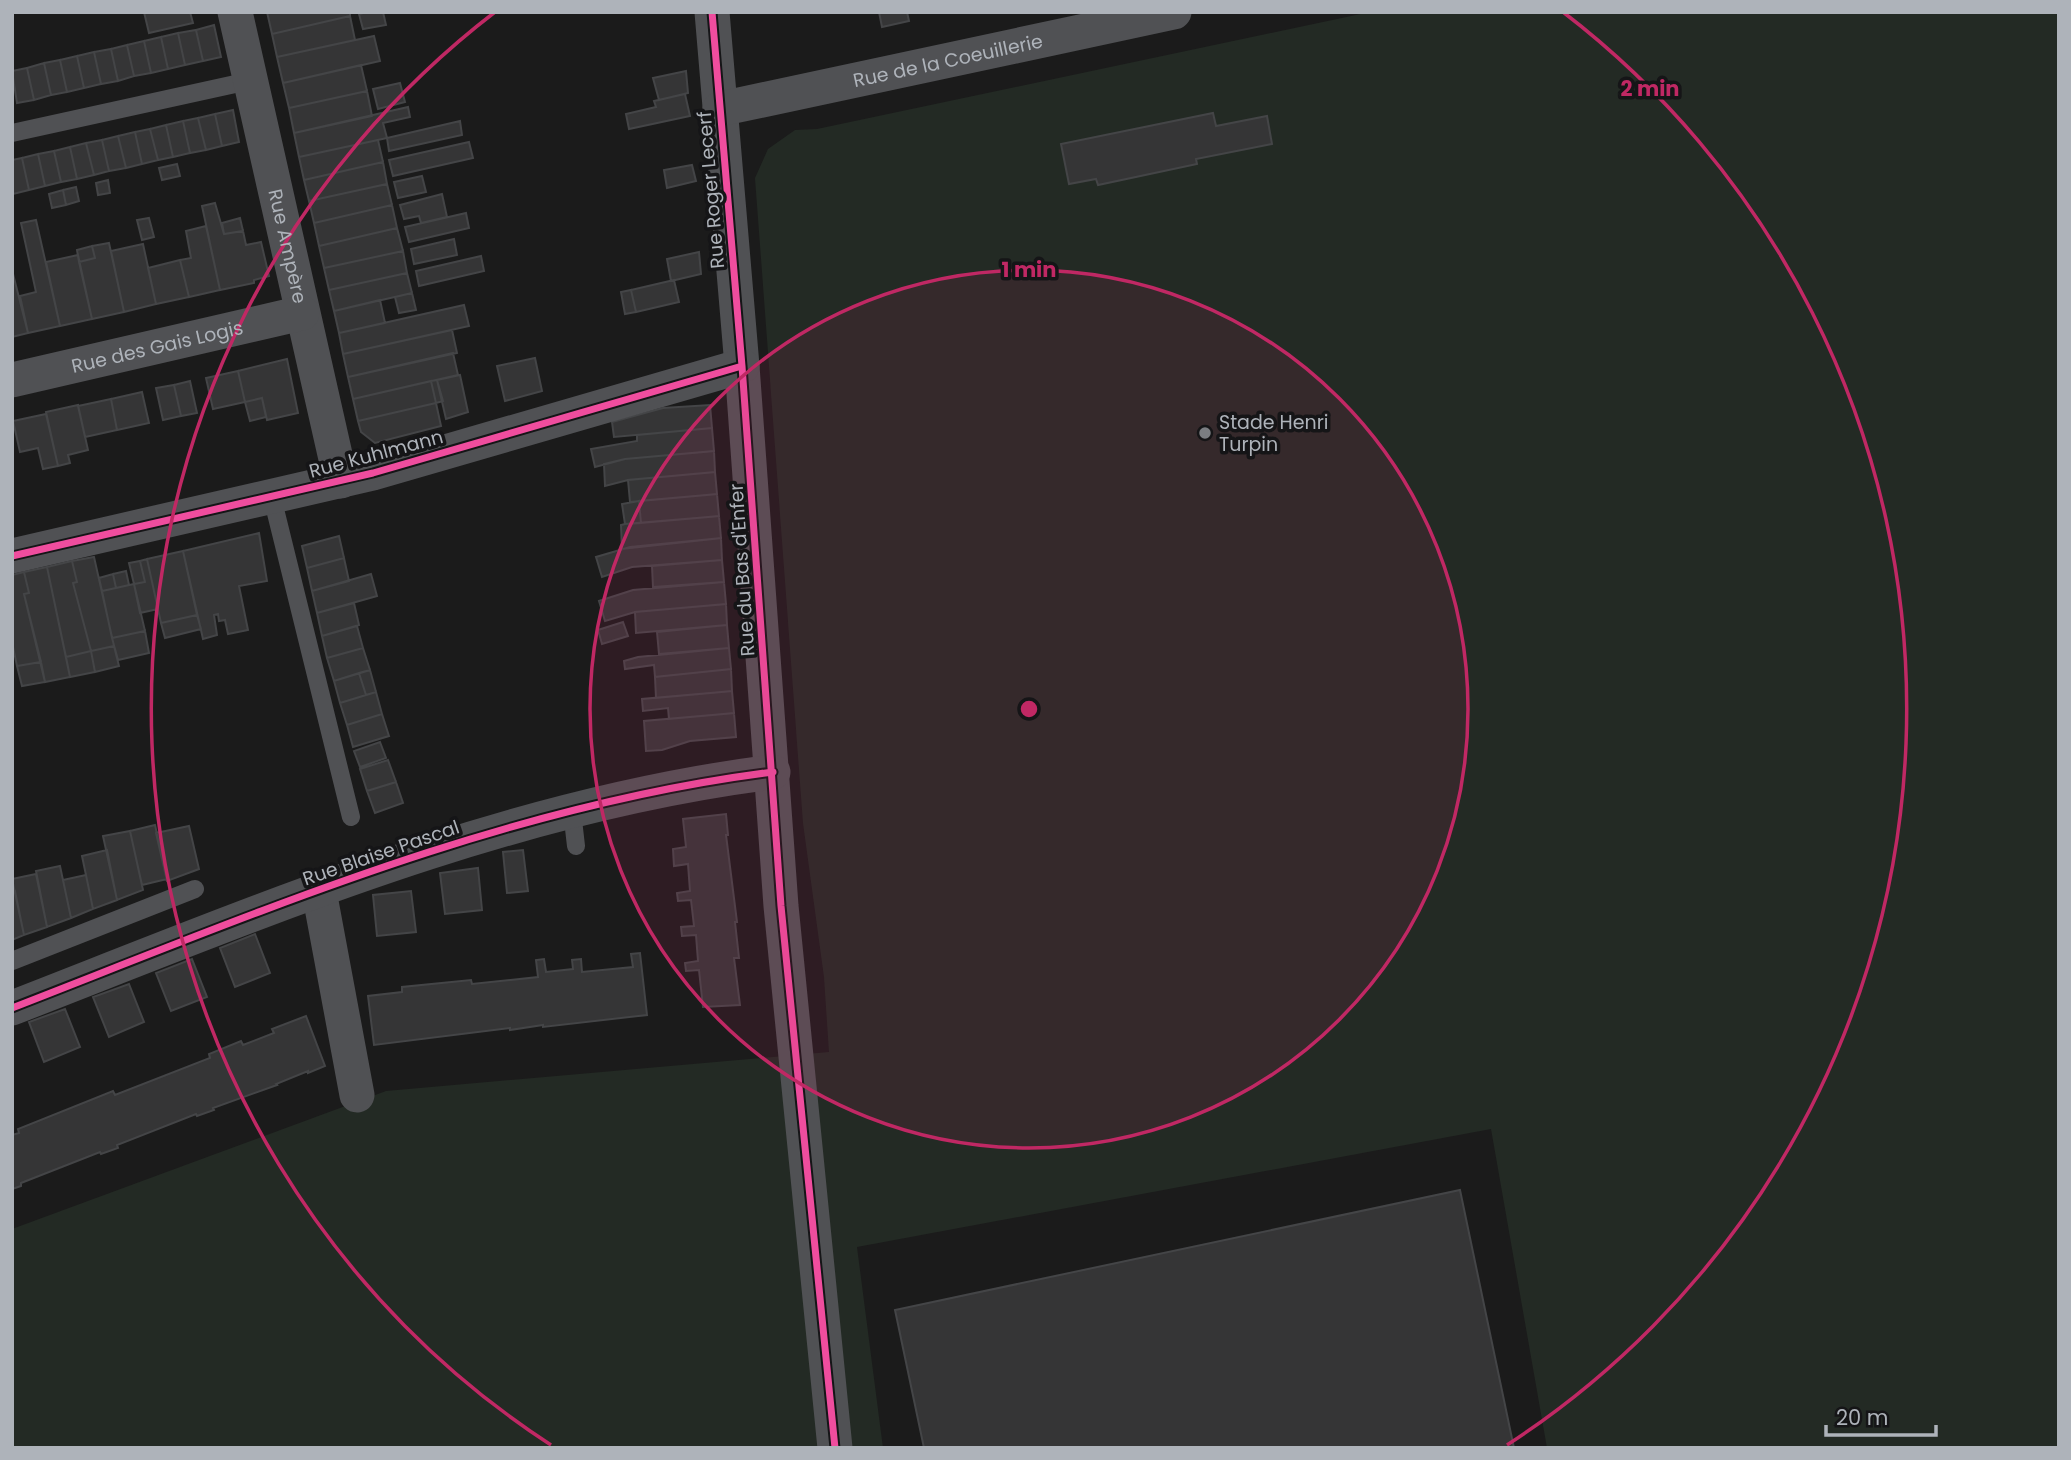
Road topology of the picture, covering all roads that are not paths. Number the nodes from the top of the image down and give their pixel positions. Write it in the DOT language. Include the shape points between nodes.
graph roads {
  1 [pos="235,12"];
  2 [pos="712,12"];
  3 [pos="1174,12"];
  4 [pos="249,81"];
  5 [pos="720,108"];
  6 [pos="12,133"];
  7 [pos="302,313"];
  8 [pos="742,366"];
  9 [pos="12,380"];
  10 [pos="341,481"];
  11 [pos="272,497"];
  12 [pos="12,556"];
  13 [pos="773,772"];
  14 [pos="572,811"];
  15 [pos="351,817"];
  16 [pos="576,846"];
  17 [pos="195,889"];
  18 [pos="318,891"];
  19 [pos="12,961"];
  20 [pos="12,1009"];
  21 [pos="357,1096"];
  22 [pos="835,1448"];
  1 -- 4 [label="street, Rue Ampère"];
  2 -- 5 [label="street, Rue Roger Lecerf"];
  3 -- 5 [label="street, Rue de la Coeuillerie"];
  4 -- 6 [label="lane"];
  4 -- 7 [label="street, Rue Ampère"];
  5 -- 8 [label="street, Rue Roger Lecerf"];
  7 -- 9 [label="street, Rue des Gais Logis"];
  7 -- 10 [label="street, Rue Ampère"];
  8 -- 10 [label="street, Rue Kuhlmann"];
  8 -- 13 [label="street, Rue du Bas d'Enfer"];
  10 -- 11 [label="street, Rue Kuhlmann"];
  11 -- 12 [label="street, Rue Kuhlmann"];
  11 -- 15 [label="lane"];
  13 -- 14 [label="street, Rue Blaise Pascal" via="691,783"];
  13 -- 22 [label="street, Rue du Bas d'Enfer" via="781,906"];
  14 -- 16 [label="lane"];
  14 -- 18 [label="street, Rue Blaise Pascal" via="507,827"];
  17 -- 19 [label="lane"];
  18 -- 20 [label="street, Rue Blaise Pascal"];
  18 -- 21 [label="street"];
}
